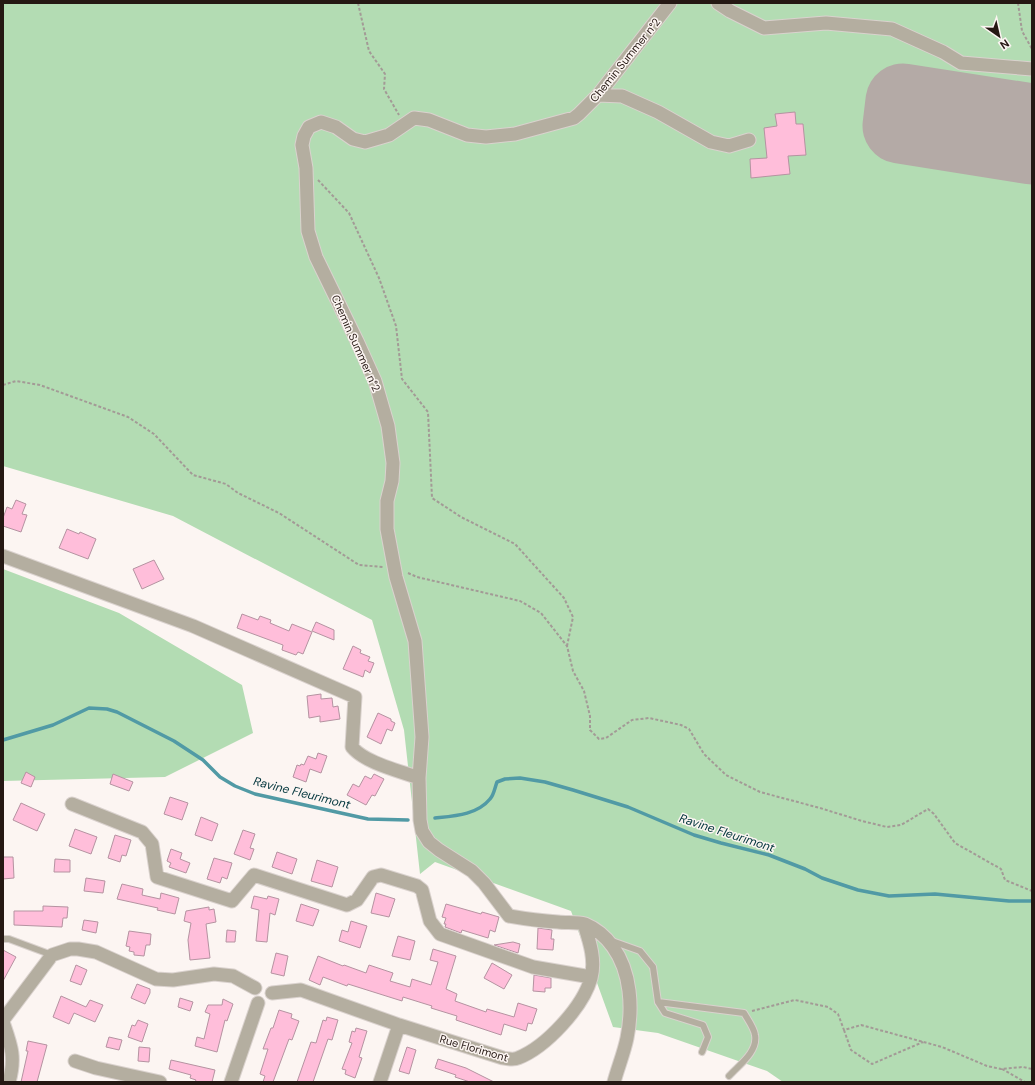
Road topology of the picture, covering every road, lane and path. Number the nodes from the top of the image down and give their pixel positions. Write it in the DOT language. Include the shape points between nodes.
graph roads {
  1 [pos="358,3"];
  2 [pos="670,3"];
  3 [pos="718,3"];
  4 [pos="1018,3"];
  5 [pos="1032,49"];
  6 [pos="1032,69"];
  7 [pos="598,95"];
  8 [pos="404,124"];
  9 [pos="749,140"];
  10 [pos="306,168"];
  11 [pos="3,385"];
  12 [pos="3,556"];
  13 [pos="394,567"];
  14 [pos="567,646"];
  15 [pos="419,778"];
  16 [pos="72,804"];
  17 [pos="1032,891"];
  18 [pos="584,924"];
  19 [pos="3,939"];
  20 [pos="608,940"];
  21 [pos="52,955"];
  22 [pos="592,977"];
  23 [pos="255,988"];
  24 [pos="272,993"];
  25 [pos="658,1002"];
  26 [pos="258,1003"];
  27 [pos="744,1013"];
  28 [pos="3,1021"];
  29 [pos="399,1025"];
  30 [pos="844,1030"];
  31 [pos="923,1042"];
  32 [pos="702,1052"];
  33 [pos="75,1061"];
  34 [pos="1001,1069"];
  35 [pos="1032,1069"];
  36 [pos="729,1076"];
  37 [pos="9,1082"];
  38 [pos="160,1082"];
  39 [pos="231,1082"];
  40 [pos="380,1082"];
  41 [pos="614,1082"];
  42 [pos="1025,1082"];
  1 -- 8 [label="path" via="369,50 385,74 384,89"];
  2 -- 7 [label="street, Chemin Summer n°2"];
  3 -- 6 [label="street" via="764,28 826,23 892,29 961,63"];
  4 -- 5 [label="path" via="1022,31"];
  7 -- 8 [label="street, Chemin Summer n°2" via="574,118 515,134 486,137 467,135 429,120 414,118"];
  7 -- 9 [label="street" via="622,96 658,112 711,142 729,146"];
  8 -- 10 [label="street, Chemin Summer n°2" via="389,135 365,142 353,139 336,127 322,122 309,127 302,145"];
  10 -- 13 [label="street, Chemin Summer n°2" via="308,230 316,257 375,381 388,426 393,463 387,501 387,530"];
  10 -- 14 [label="path" via="349,213 379,278 396,326 402,379 428,412 432,498 461,517 515,544 564,598 573,617"];
  11 -- 13 [label="path" via="16,381 40,385 128,418 154,434 193,475 226,484 238,493 279,513 359,566"];
  12 -- 15 [label="street" via="193,626 355,697 352,747 357,754"];
  13 -- 14 [label="path" via="417,577 520,601 541,613"];
  13 -- 15 [label="street, Chemin Summer n°2" via="415,641 422,736"];
  14 -- 17 [label="path" via="573,671 584,691 590,716 590,730 599,739 606,738 632,720 649,718 689,729 704,754 726,775 760,792 887,827 901,825 928,809 955,843 1001,869 1005,880"];
  15 -- 18 [label="street, Chemin Summer n°2" via="422,832 439,850 472,871 510,916"];
  16 -- 22 [label="street" via="142,832 152,844 157,877 232,901 254,875 347,905 357,900 373,877 381,875 417,886 422,890 430,922 440,934 533,967"];
  18 -- 20 [label="street, Chemin Summer n°2" via="600,932"];
  18 -- 22 [label="street, Rue Florimont" via="592,953"];
  19 -- 21 [label="lane"];
  20 -- 25 [label="lane" via="640,951 653,967"];
  20 -- 41 [label="street, Chemin Summer n°2" via="626,972 630,1014 627,1038"];
  21 -- 23 [label="street" via="78,949 96,952 156,979 173,980 214,974 233,976"];
  21 -- 28 [label="street"];
  22 -- 29 [label="street, Rue Florimont" via="584,996 556,1030 534,1050 517,1059 503,1058"];
  23 -- 24 [label="street" via="264,985"];
  23 -- 26 [label="street" via="254,1000"];
  24 -- 26 [label="street" via="268,1002"];
  24 -- 29 [label="street, Rue Florimont" via="301,990"];
  25 -- 27 [label="lane"];
  25 -- 32 [label="lane" via="666,1013 703,1025 708,1037"];
  26 -- 39 [label="street"];
  27 -- 30 [label="path" via="796,1000 828,1007 838,1014"];
  27 -- 36 [label="lane" via="755,1035 754,1047 750,1055"];
  28 -- 37 [label="street" via="13,1058"];
  29 -- 40 [label="street"];
  30 -- 31 [label="path" via="861,1025"];
  30 -- 31 [label="path" via="851,1050 872,1064"];
  31 -- 34 [label="path"];
  33 -- 38 [label="street"];
  34 -- 35 [label="path"];
  34 -- 42 [label="path"];
}
